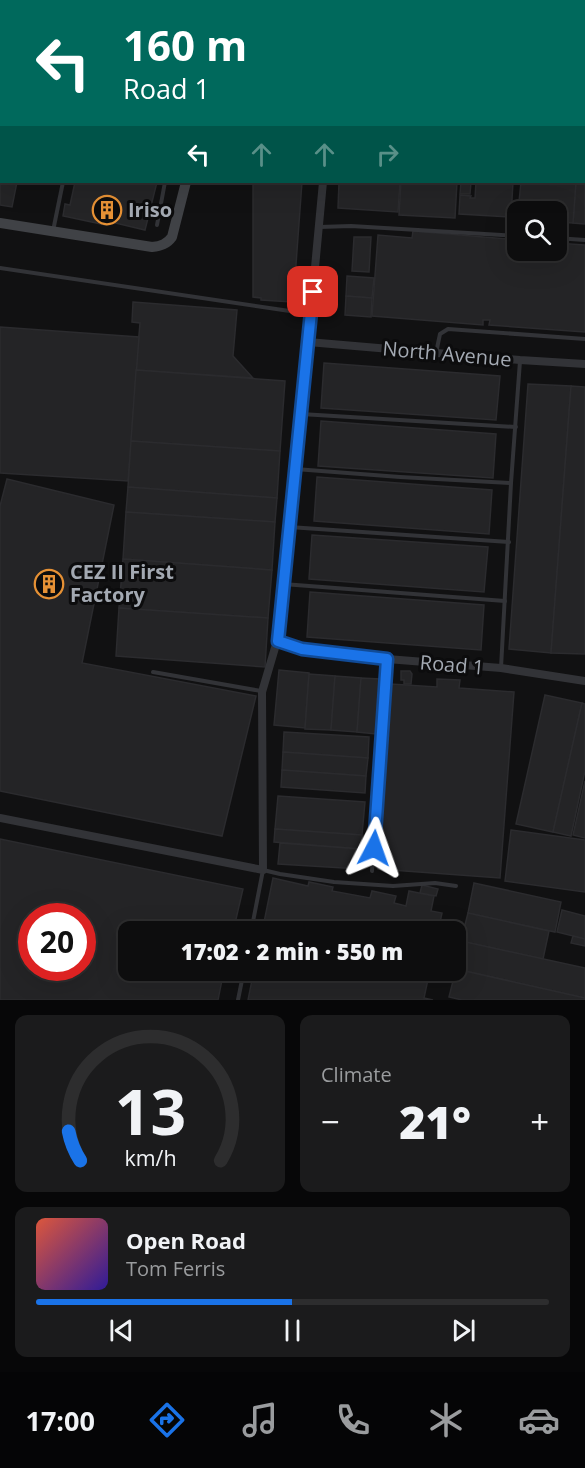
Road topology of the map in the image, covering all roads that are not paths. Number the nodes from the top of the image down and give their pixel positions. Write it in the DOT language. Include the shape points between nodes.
graph roads {
  1 [pos="63,183"];
  2 [pos="165,183"];
  3 [pos="186,183"];
  4 [pos="323,183"];
  5 [pos="0,223"];
  6 [pos="157,225"];
  7 [pos="319,227"];
  8 [pos="52,232"];
  9 [pos="507,235"];
  10 [pos="567,239"];
  11 [pos="585,240"];
  12 [pos="0,267"];
  13 [pos="311,314"];
  14 [pos="585,339"];
  15 [pos="309,342"];
  16 [pos="436,353"];
  17 [pos="520,360"];
  18 [pos="585,364"];
  19 [pos="301,414"];
  20 [pos="516,427"];
  21 [pos="295,469"];
  22 [pos="511,483"];
  23 [pos="289,527"];
  24 [pos="509,542"];
  25 [pos="284,584"];
  26 [pos="505,601"];
  27 [pos="278,641"];
  28 [pos="387,659"];
  29 [pos="501,669"];
  30 [pos="153,672"];
  31 [pos="585,681"];
  32 [pos="262,692"];
  33 [pos="0,818"];
  34 [pos="263,870"];
  35 [pos="372,871"];
  36 [pos="456,886"];
  37 [pos="253,921"];
  38 [pos="242,981"];
  39 [pos="238,1000"];
  1 -- 8 [label="lane"];
  2 -- 6 [label="lane"];
  3 -- 8 [label="street" via="172,237 159,246"];
  4 -- 7 [label="street"];
  5 -- 8 [label="street"];
  7 -- 9 [label="lane"];
  7 -- 13 [label="street"];
  10 -- 11 [label="lane"];
  12 -- 13 [label="lane"];
  13 -- 15 [label="street"];
  14 -- 16 [label="lane" via="448,329 440,334"];
  15 -- 16 [label="street, North Avenue"];
  15 -- 19 [label="street"];
  16 -- 17 [label="street, North Avenue"];
  17 -- 18 [label="street, North Avenue"];
  17 -- 20 [label="lane"];
  19 -- 20 [label="lane"];
  19 -- 21 [label="street"];
  20 -- 22 [label="lane"];
  21 -- 22 [label="lane"];
  21 -- 23 [label="street"];
  22 -- 24 [label="lane"];
  23 -- 24 [label="lane"];
  23 -- 25 [label="street"];
  24 -- 26 [label="lane"];
  25 -- 26 [label="lane"];
  25 -- 27 [label="street"];
  26 -- 29 [label="lane"];
  27 -- 28 [label="street, Road 1" via="302,649"];
  27 -- 32 [label="street"];
  28 -- 29 [label="street, Road 1"];
  28 -- 35 [label="lane"];
  29 -- 31 [label="street, Road 1"];
  30 -- 32 [label="lane"];
  32 -- 34 [label="street"];
  33 -- 34 [label="street"];
  34 -- 36 [label="lane" via="334,882"];
  34 -- 37 [label="lane"];
  38 -- 39 [label="lane"];
}
